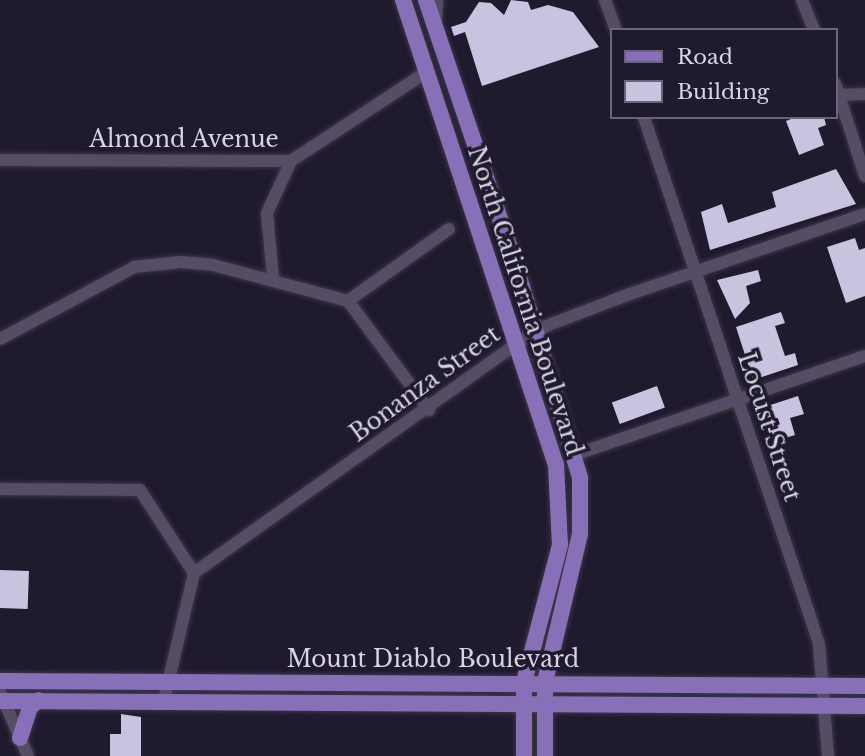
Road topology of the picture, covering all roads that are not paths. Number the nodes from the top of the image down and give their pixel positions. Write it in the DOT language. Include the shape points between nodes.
graph roads {
  1 [pos="402,0"];
  2 [pos="426,0"];
  3 [pos="437,0"];
  4 [pos="605,0"];
  5 [pos="802,0"];
  6 [pos="436,25"];
  7 [pos="615,28"];
  8 [pos="813,28"];
  9 [pos="425,74"];
  10 [pos="837,89"];
  11 [pos="865,94"];
  12 [pos="645,119"];
  13 [pos="0,160"];
  14 [pos="291,161"];
  15 [pos="865,176"];
  16 [pos="865,214"];
  17 [pos="449,229"];
  18 [pos="696,271"];
  19 [pos="273,278"];
  20 [pos="348,301"];
  21 [pos="535,331"];
  22 [pos="0,339"];
  23 [pos="518,343"];
  24 [pos="865,356"];
  25 [pos="737,398"];
  26 [pos="429,410"];
  27 [pos="574,455"];
  28 [pos="0,488"];
  29 [pos="194,573"];
  30 [pos="0,681"];
  31 [pos="166,681"];
  32 [pos="524,682"];
  33 [pos="545,682"];
  34 [pos="865,686"];
  35 [pos="827,688"];
  36 [pos="1,698"];
  37 [pos="164,699"];
  38 [pos="39,700"];
  39 [pos="521,702"];
  40 [pos="544,702"];
  41 [pos="826,705"];
  42 [pos="865,706"];
  43 [pos="19,738"];
  44 [pos="28,756"];
  45 [pos="524,756"];
  46 [pos="545,756"];
  47 [pos="828,756"];
  1 -- 9 [label="main road, North California Boulevard"];
  2 -- 6 [label="main road, North California Boulevard"];
  3 -- 6 [label="street"];
  4 -- 7 [label="street"];
  5 -- 8 [label="street"];
  6 -- 21 [label="main road, North California Boulevard"];
  9 -- 14 [label="street, Almond Avenue"];
  9 -- 23 [label="main road, North California Boulevard"];
  10 -- 11 [label="street"];
  10 -- 15 [label="street"];
  12 -- 18 [label="street, Locust Street"];
  13 -- 14 [label="street, Almond Avenue"];
  14 -- 19 [label="street" via="267,213"];
  16 -- 18 [label="street, Bonanza Street"];
  17 -- 20 [label="street"];
  18 -- 21 [label="street, Bonanza Street"];
  18 -- 25 [label="street, Locust Street"];
  19 -- 20 [label="street"];
  19 -- 22 [label="street" via="181,262 142,265"];
  20 -- 26 [label="street"];
  21 -- 23 [label="street, Bonanza Street"];
  21 -- 27 [label="main road, North California Boulevard"];
  23 -- 26 [label="street, Bonanza Street"];
  23 -- 32 [label="main road, North California Boulevard" via="556,464 561,504 560,545"];
  24 -- 25 [label="street"];
  25 -- 27 [label="street"];
  25 -- 35 [label="street, Locust Street" via="819,643"];
  26 -- 29 [label="street, Bonanza Street"];
  27 -- 33 [label="main road, North California Boulevard" via="580,534"];
  28 -- 29 [label="street" via="140,490"];
  29 -- 31 [label="street"];
  30 -- 31 [label="main road, Mount Diablo Boulevard"];
  31 -- 32 [label="main road, Mount Diablo Boulevard"];
  31 -- 37 [label="street"];
  32 -- 33 [label="main road, Mount Diablo Boulevard"];
  32 -- 39 [label="main road, North California Boulevard"];
  33 -- 35 [label="main road, Mount Diablo Boulevard"];
  33 -- 40 [label="main road, North California Boulevard"];
  34 -- 35 [label="main road, Mount Diablo Boulevard"];
  35 -- 41 [label="street, Locust Street"];
  36 -- 38 [label="main road, Mount Diablo Boulevard"];
  36 -- 43 [label="street"];
  37 -- 38 [label="main road, Mount Diablo Boulevard"];
  37 -- 39 [label="main road, Mount Diablo Boulevard"];
  38 -- 43 [label="main road" via="30,707"];
  39 -- 40 [label="main road, Mount Diablo Boulevard"];
  39 -- 45 [label="main road, North California Boulevard"];
  40 -- 41 [label="main road, Mount Diablo Boulevard"];
  40 -- 46 [label="main road, North California Boulevard"];
  41 -- 42 [label="main road, Mount Diablo Boulevard"];
  41 -- 47 [label="street, Locust Street"];
  43 -- 44 [label="street"];
}
